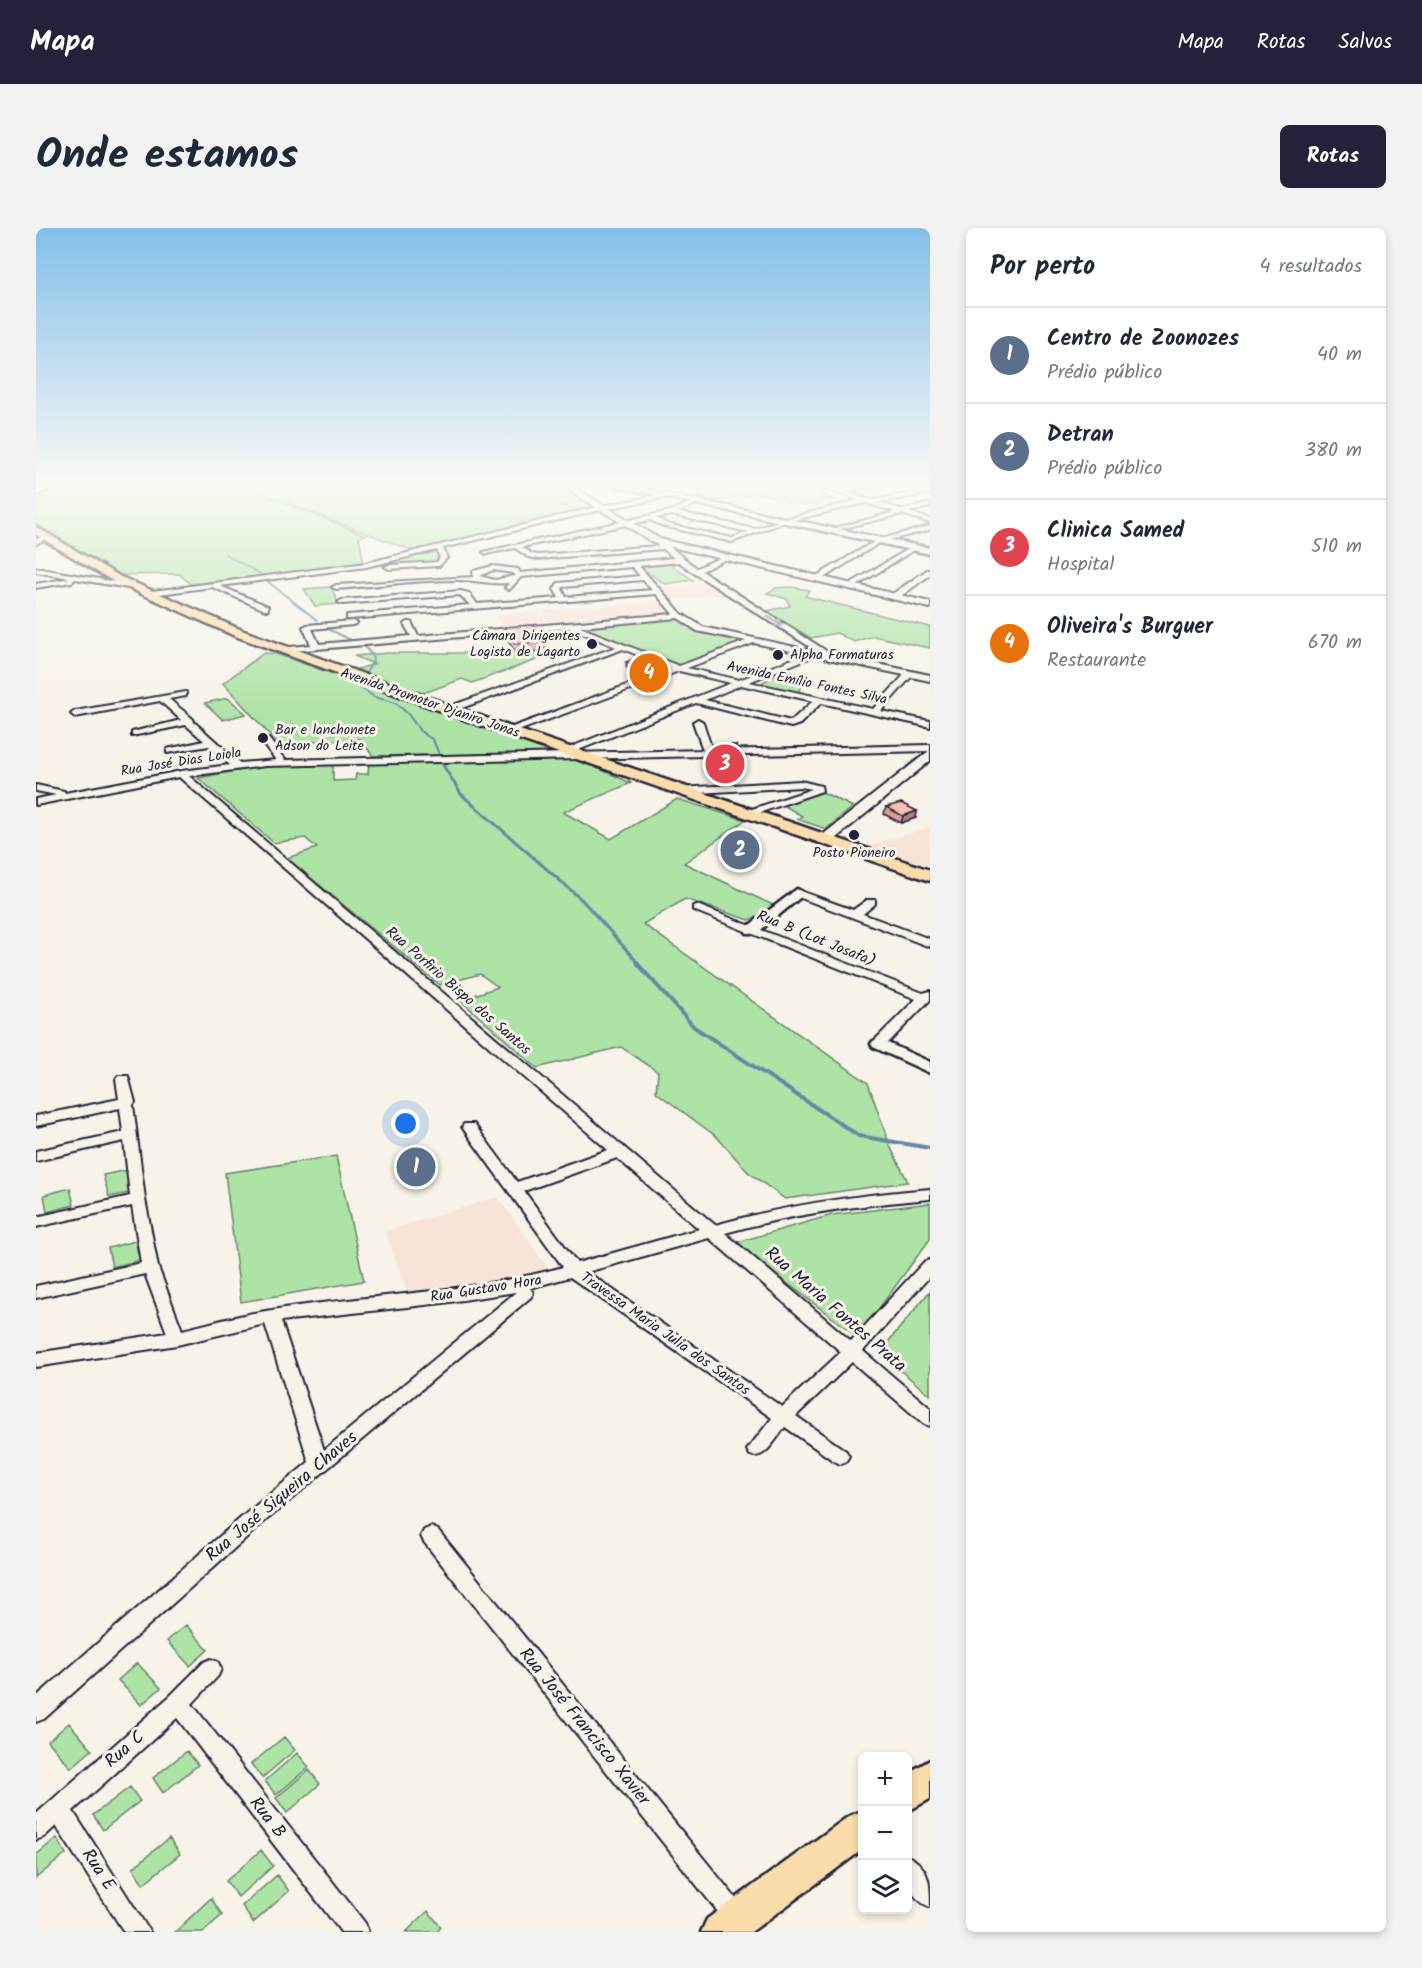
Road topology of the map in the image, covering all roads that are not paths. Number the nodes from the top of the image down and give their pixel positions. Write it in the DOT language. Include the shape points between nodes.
graph roads {
  1 [pos="87,562"];
  2 [pos="382,562"];
  3 [pos="441,562"];
  4 [pos="662,562"];
  5 [pos="682,562"];
  6 [pos="717,562"];
  7 [pos="746,562"];
  8 [pos="845,562"];
  9 [pos="891,562"];
  10 [pos="489,564"];
  11 [pos="633,564"];
  12 [pos="366,565"];
  13 [pos="36,570"];
  14 [pos="697,571"];
  15 [pos="329,572"];
  16 [pos="930,572"];
  17 [pos="106,573"];
  18 [pos="516,575"];
  19 [pos="478,576"];
  20 [pos="81,578"];
  21 [pos="645,578"];
  22 [pos="817,578"];
  23 [pos="495,582"];
  24 [pos="36,586"];
  25 [pos="128,586"];
  26 [pos="213,586"];
  27 [pos="336,586"];
  28 [pos="850,586"];
  29 [pos="509,588"];
  30 [pos="658,592"];
  31 [pos="146,594"];
  32 [pos="894,597"];
  33 [pos="564,600"];
  34 [pos="342,602"];
  35 [pos="518,604"];
  36 [pos="929,604"];
  37 [pos="475,607"];
  38 [pos="265,608"];
  39 [pos="678,611"];
  40 [pos="351,620"];
  41 [pos="408,624"];
  42 [pos="467,625"];
  43 [pos="570,626"];
  44 [pos="472,634"];
  45 [pos="416,639"];
  46 [pos="750,641"];
  47 [pos="363,643"];
  48 [pos="316,647"];
  49 [pos="622,647"];
  50 [pos="280,650"];
  51 [pos="811,654"];
  52 [pos="835,659"];
  53 [pos="679,669"];
  54 [pos="909,674"];
  55 [pos="930,678"];
  56 [pos="738,683"];
  57 [pos="183,694"];
  58 [pos="162,698"];
  59 [pos="694,700"];
  60 [pos="819,700"];
  61 [pos="448,710"];
  62 [pos="875,712"];
  63 [pos="75,714"];
  64 [pos="190,721"];
  65 [pos="698,722"];
  66 [pos="930,724"];
  67 [pos="510,731"];
  68 [pos="135,734"];
  69 [pos="266,741"];
  70 [pos="213,742"];
  71 [pos="930,748"];
  72 [pos="170,751"];
  73 [pos="577,754"];
  74 [pos="709,754"];
  75 [pos="930,754"];
  76 [pos="282,762"];
  77 [pos="237,766"];
  78 [pos="181,774"];
  79 [pos="36,788"];
  80 [pos="680,790"];
  81 [pos="67,795"];
  82 [pos="36,802"];
  83 [pos="747,814"];
  84 [pos="825,840"];
  85 [pos="930,876"];
  86 [pos="797,893"];
  87 [pos="871,902"];
  88 [pos="697,908"];
  89 [pos="855,914"];
  90 [pos="752,930"];
  91 [pos="930,942"];
  92 [pos="927,995"];
  93 [pos="879,1044"];
  94 [pos="930,1068"];
  95 [pos="123,1079"];
  96 [pos="128,1102"];
  97 [pos="36,1122"];
  98 [pos="469,1127"];
  99 [pos="131,1135"];
  100 [pos="621,1151"];
  101 [pos="36,1156"];
  102 [pos="513,1189"];
  103 [pos="930,1194"];
  104 [pos="138,1199"];
  105 [pos="36,1222"];
  106 [pos="715,1231"];
  107 [pos="930,1266"];
  108 [pos="150,1267"];
  109 [pos="575,1272"];
  110 [pos="520,1285"];
  111 [pos="36,1292"];
  112 [pos="271,1316"];
  113 [pos="177,1338"];
  114 [pos="853,1352"];
  115 [pos="36,1360"];
  116 [pos="784,1416"];
  117 [pos="930,1419"];
  118 [pos="756,1450"];
  119 [pos="840,1456"];
  120 [pos="319,1464"];
  121 [pos="431,1536"];
  122 [pos="211,1668"];
  123 [pos="178,1703"];
  124 [pos="36,1711"];
  125 [pos="930,1777"];
  126 [pos="912,1791"];
  127 [pos="58,1809"];
  128 [pos="36,1829"];
  129 [pos="858,1831"];
  130 [pos="912,1873"];
  131 [pos="930,1895"];
  132 [pos="729,1925"];
  133 [pos="138,1932"];
  134 [pos="356,1932"];
  1 -- 17 [label="main road, Avenida Promotor Djaniro Jonas"];
  2 -- 12 [label="street"];
  3 -- 12 [label="street" via="384,568"];
  4 -- 11 [label="street"];
  5 -- 14 [label="street"];
  6 -- 14 [label="street"];
  7 -- 22 [label="main road"];
  8 -- 22 [label="street"];
  9 -- 28 [label="street"];
  10 -- 18 [label="street"];
  10 -- 19 [label="street"];
  11 -- 18 [label="street"];
  11 -- 21 [label="street"];
  12 -- 15 [label="street"];
  13 -- 20 [label="street"];
  14 -- 52 [label="street, one-way"];
  15 -- 26 [label="street"];
  15 -- 27 [label="street"];
  16 -- 32 [label="street"];
  17 -- 20 [label="street"];
  17 -- 25 [label="main road, Avenida Promotor Djaniro Jonas"];
  18 -- 23 [label="street"];
  18 -- 29 [label="street"];
  19 -- 23 [label="street"];
  19 -- 27 [label="street"];
  20 -- 24 [label="street"];
  20 -- 25 [label="street"];
  21 -- 30 [label="street"];
  21 -- 33 [label="street" via="561,585 558,589"];
  22 -- 28 [label="main road"];
  23 -- 29 [label="street"];
  25 -- 31 [label="main road, Avenida Promotor Djaniro Jonas"];
  26 -- 31 [label="street"];
  26 -- 38 [label="street"];
  27 -- 34 [label="street"];
  28 -- 32 [label="main road"];
  29 -- 35 [label="street"];
  30 -- 33 [label="street"];
  30 -- 39 [label="street"];
  31 -- 50 [label="main road, Avenida Promotor Djaniro Jonas"];
  32 -- 36 [label="main road"];
  33 -- 35 [label="street"];
  34 -- 37 [label="street" via="461,593"];
  34 -- 40 [label="street"];
  35 -- 37 [label="street"];
  37 -- 40 [label="street"];
  39 -- 43 [label="street"];
  39 -- 46 [label="street" via="706,631"];
  40 -- 47 [label="street"];
  40 -- 48 [label="street" via="307,627"];
  41 -- 45 [label="street"];
  42 -- 44 [label="street"];
  43 -- 44 [label="street"];
  43 -- 49 [label="street, Avenida Emílio Fontes Silva"];
  44 -- 45 [label="street"];
  45 -- 47 [label="street"];
  46 -- 51 [label="street"];
  46 -- 53 [label="street"];
  47 -- 48 [label="street"];
  48 -- 50 [label="street"];
  49 -- 53 [label="street, Avenida Emílio Fontes Silva"];
  49 -- 61 [label="street"];
  50 -- 61 [label="main road, Avenida Promotor Djaniro Jonas"];
  51 -- 52 [label="street"];
  51 -- 56 [label="street"];
  52 -- 54 [label="street"];
  53 -- 56 [label="street, Avenida Emílio Fontes Silva"];
  53 -- 67 [label="street"];
  54 -- 55 [label="street"];
  54 -- 62 [label="street"];
  56 -- 59 [label="street"];
  56 -- 60 [label="street, Avenida Emílio Fontes Silva"];
  57 -- 58 [label="street"];
  58 -- 63 [label="street"];
  58 -- 64 [label="street"];
  59 -- 60 [label="street" via="785,723 797,722"];
  59 -- 73 [label="street"];
  60 -- 62 [label="street, Avenida Emílio Fontes Silva"];
  61 -- 67 [label="main road, Avenida Promotor Djaniro Jonas"];
  62 -- 66 [label="street, Avenida Emílio Fontes Silva"];
  64 -- 68 [label="street"];
  64 -- 70 [label="street"];
  65 -- 74 [label="street"];
  67 -- 73 [label="main road, Avenida Promotor Djaniro Jonas"];
  69 -- 76 [label="street"];
  70 -- 72 [label="street"];
  70 -- 77 [label="street"];
  71 -- 74 [label="street, Rua José Dias Loiola"];
  73 -- 74 [label="street, Rua José Dias Loiola"];
  73 -- 76 [label="street, Rua José Dias Loiola"];
  73 -- 80 [label="main road, Avenida Promotor Djaniro Jonas"];
  75 -- 84 [label="main road"];
  76 -- 77 [label="street, Rua José Dias Loiola"];
  77 -- 78 [label="street, Rua José Dias Loiola"];
  78 -- 81 [label="street, Rua José Dias Loiola"];
  78 -- 100 [label="street, Rua Porfirio Bispo dos Santos"];
  79 -- 81 [label="street"];
  80 -- 83 [label="main road, Avenida Promotor Djaniro Jonas"];
  80 -- 83 [label="street" via="801,784 818,788"];
  81 -- 82 [label="street, Rua José Dias Loiola"];
  83 -- 84 [label="main road, Avenida Promotor Djaniro Jonas"];
  84 -- 85 [label="main road, Avenida Promotor Djaniro Jonas"];
  86 -- 89 [label="street"];
  86 -- 90 [label="street"];
  87 -- 89 [label="street"];
  88 -- 90 [label="street, Rua B (Lot Josafa)"];
  89 -- 91 [label="street"];
  90 -- 92 [label="street, Rua B (Lot Josafa)"];
  92 -- 93 [label="street"];
  93 -- 94 [label="street"];
  95 -- 96 [label="street"];
  96 -- 97 [label="street"];
  96 -- 99 [label="street"];
  98 -- 102 [label="street, Travessa Maria Julia dos Santos"];
  99 -- 101 [label="street"];
  99 -- 104 [label="street"];
  100 -- 102 [label="street"];
  100 -- 106 [label="street, Rua Porfirio Bispo dos Santos"];
  102 -- 109 [label="street, Travessa Maria Julia dos Santos"];
  103 -- 106 [label="street, Rua Gustavo Hora" via="810,1207"];
  104 -- 105 [label="street"];
  104 -- 108 [label="street"];
  106 -- 109 [label="street, Rua Gustavo Hora"];
  106 -- 114 [label="street, Rua Maria Fontes Prata"];
  107 -- 114 [label="street"];
  108 -- 111 [label="street"];
  108 -- 113 [label="street"];
  109 -- 110 [label="street, Rua Gustavo Hora"];
  109 -- 116 [label="street, Travessa Maria Julia dos Santos"];
  110 -- 112 [label="street, Rua Gustavo Hora"];
  110 -- 120 [label="street, Rua José Siqueira Chaves" via="525,1293"];
  112 -- 113 [label="street, Rua Gustavo Hora"];
  112 -- 120 [label="street"];
  113 -- 115 [label="street, Rua Gustavo Hora"];
  114 -- 116 [label="street"];
  114 -- 117 [label="street, Rua Maria Fontes Prata"];
  116 -- 118 [label="street"];
  116 -- 119 [label="street, Travessa Maria Julia dos Santos"];
  120 -- 124 [label="street, Rua José Siqueira Chaves"];
  121 -- 132 [label="street, Rua José Francisco Xavier"];
  122 -- 123 [label="street, Rua C"];
  123 -- 127 [label="street, Rua C"];
  123 -- 134 [label="street, Rua B"];
  125 -- 126 [label="main road"];
  127 -- 128 [label="street, Rua C"];
  127 -- 133 [label="street, Rua E"];
  129 -- 132 [label="main road"];
  130 -- 131 [label="street"];
}
